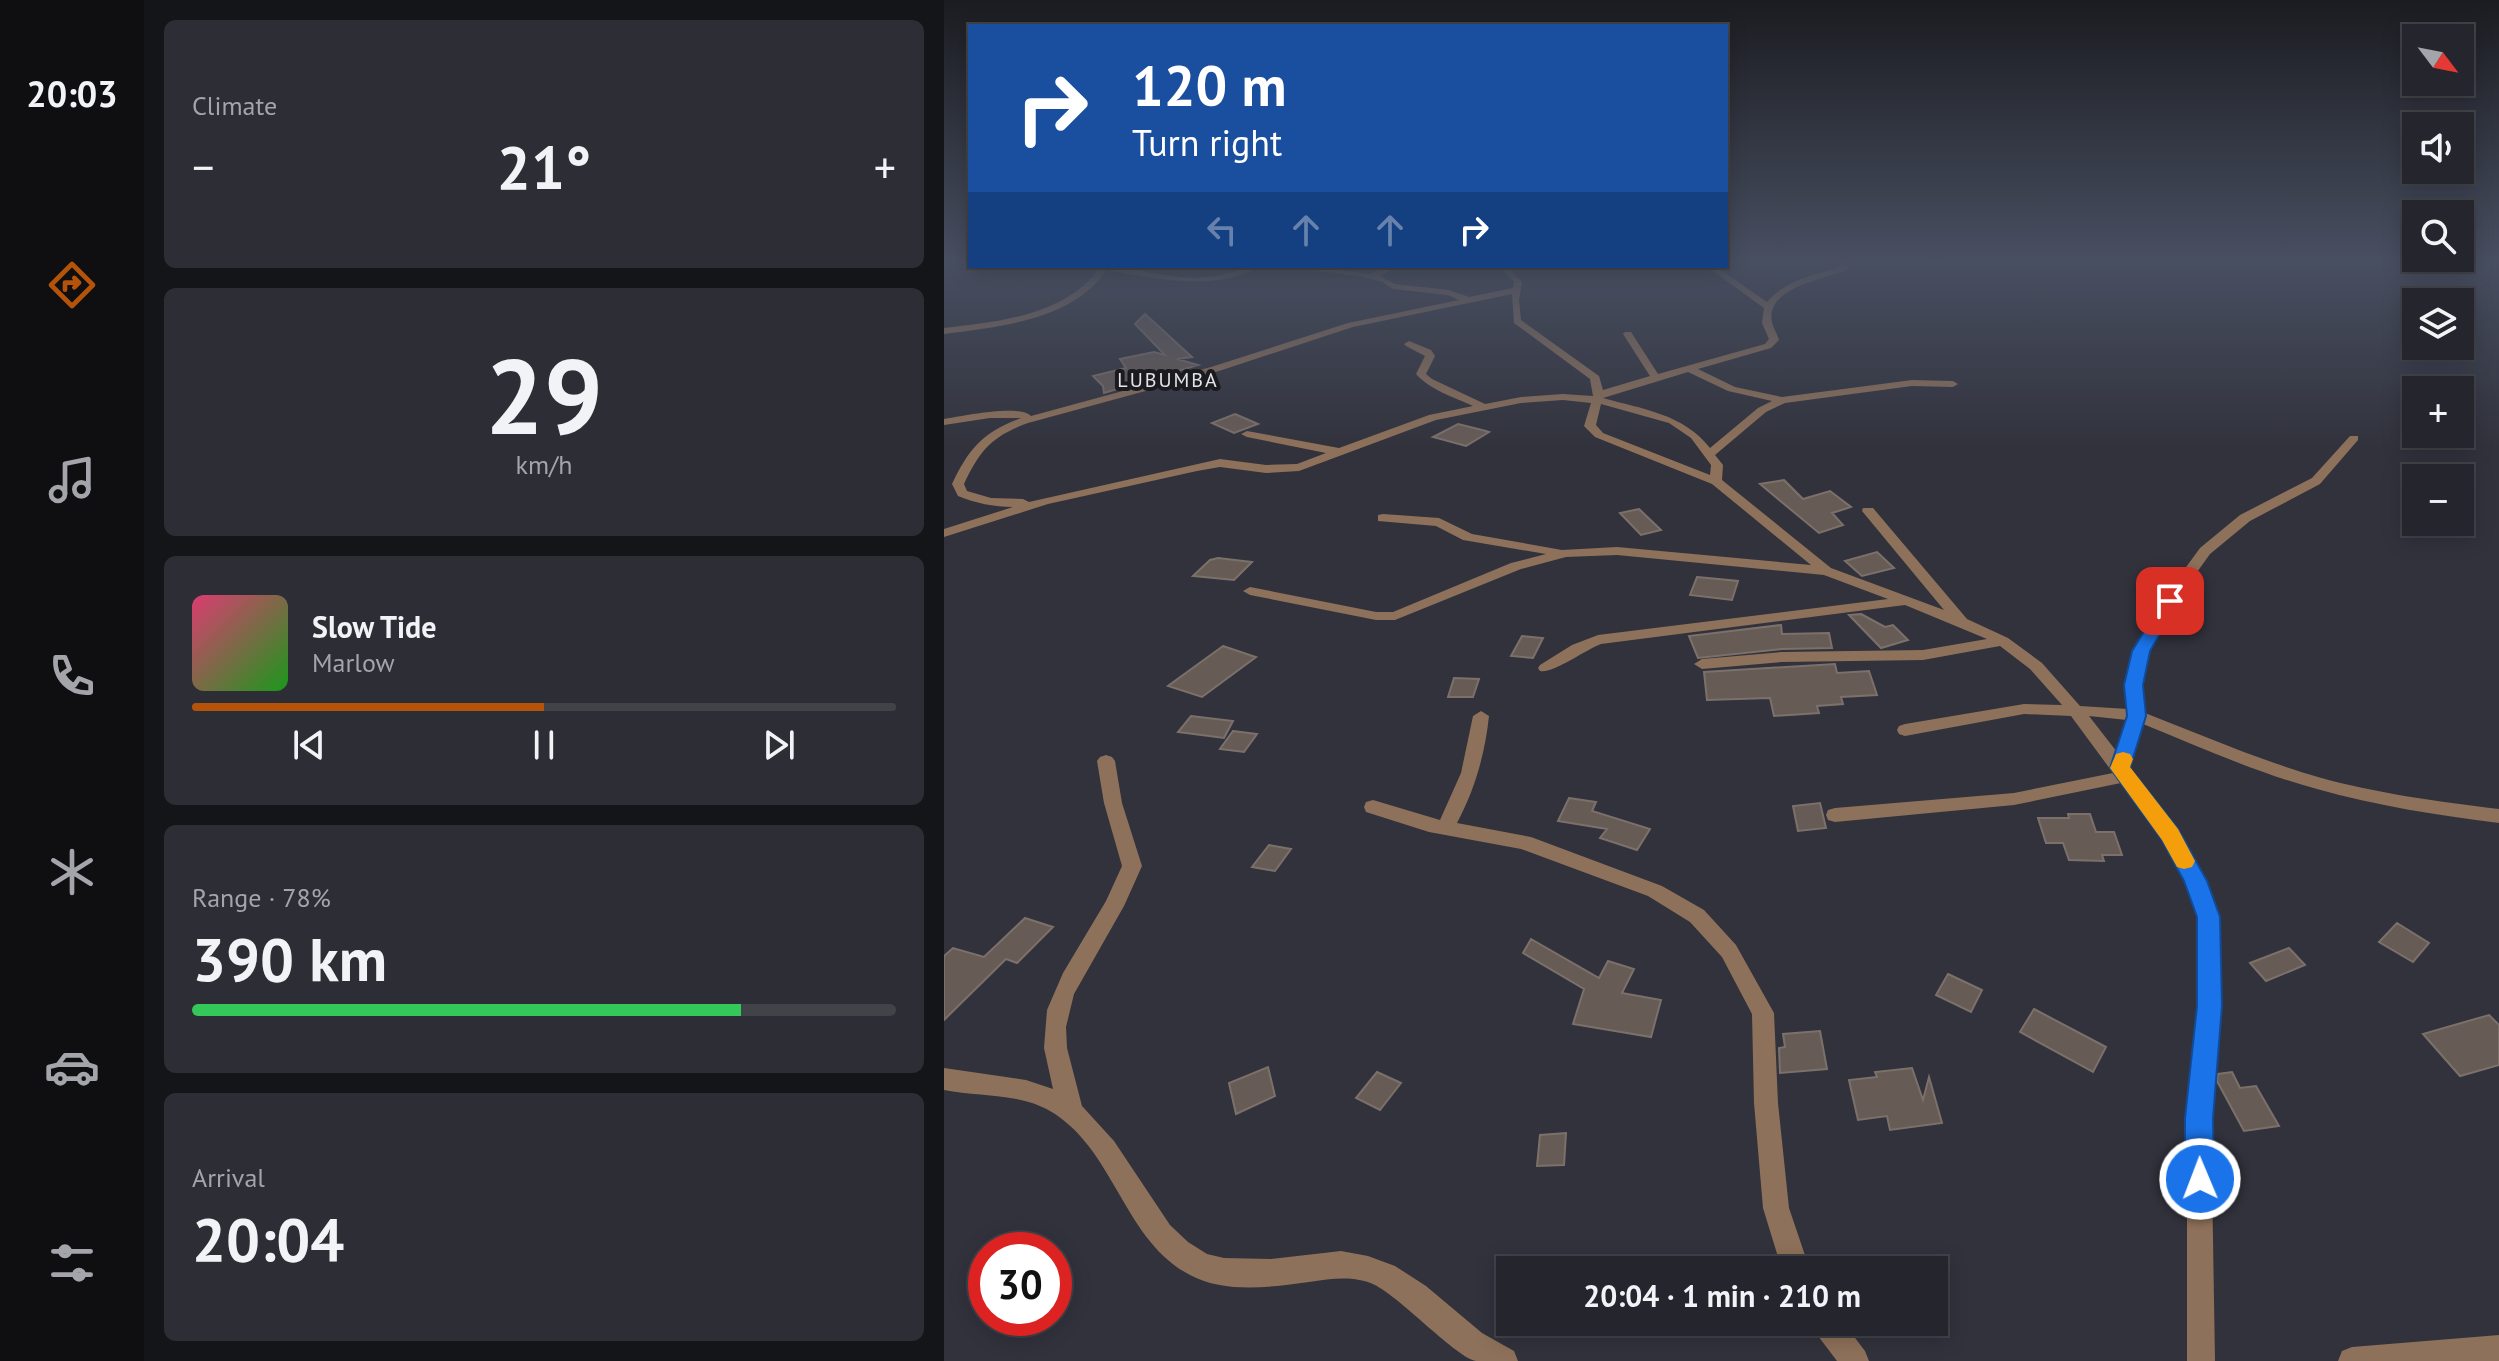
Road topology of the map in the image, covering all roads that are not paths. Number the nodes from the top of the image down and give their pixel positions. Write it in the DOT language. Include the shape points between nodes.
graph roads {
  1 [pos="1000,323"];
  2 [pos="1360,323"];
  3 [pos="1518,323"];
  4 [pos="1768,323"];
  5 [pos="944,331"];
  6 [pos="1628,334"];
  7 [pos="1409,344"];
  8 [pos="1690,369"];
  9 [pos="1656,378"];
  10 [pos="1953,384"];
  11 [pos="1634,385"];
  12 [pos="1604,400"];
  13 [pos="1782,400"];
  14 [pos="1484,407"];
  15 [pos="1043,415"];
  16 [pos="944,422"];
  17 [pos="1247,434"];
  18 [pos="2354,438"];
  19 [pos="1340,452"];
  20 [pos="1709,454"];
  21 [pos="1716,481"];
  22 [pos="1045,501"];
  23 [pos="1868,511"];
  24 [pos="1383,518"];
  25 [pos="944,533"];
  26 [pos="1566,553"];
  27 [pos="1826,571"];
  28 [pos="1250,591"];
  29 [pos="1907,601"];
  30 [pos="1964,623"];
  31 [pos="2003,641"];
  32 [pos="1702,664"];
  33 [pos="1546,668"];
  34 [pos="2076,711"];
  35 [pos="1481,716"];
  36 [pos="2137,716"];
  37 [pos="1905,730"];
  38 [pos="1106,761"];
  39 [pos="2123,772"];
  40 [pos="1373,807"];
  41 [pos="1835,815"];
  42 [pos="2499,816"];
  43 [pos="1446,827"];
  44 [pos="944,1079"];
  45 [pos="1072,1111"];
  46 [pos="1791,1256"];
  47 [pos="1836,1336"];
  48 [pos="2499,1349"];
  49 [pos="1504,1361"];
  50 [pos="1855,1361"];
  51 [pos="2201,1361"];
  52 [pos="2352,1361"];
  1 -- 5 [label="street"];
  2 -- 15 [label="street" via="1174,381"];
  3 -- 12 [label="street" via="1587,370"];
  4 -- 8 [label="street" via="1775,336 1768,346"];
  6 -- 9 [label="street"];
  7 -- 14 [label="street" via="1428,352 1421,370 1428,381"];
  8 -- 9 [label="street"];
  8 -- 13 [label="street" via="1732,389"];
  9 -- 11 [label="street"];
  10 -- 13 [label="street" via="1912,383"];
  11 -- 12 [label="street"];
  11 -- 12 [label="street" via="1637,396"];
  12 -- 14 [label="street" via="1563,397"];
  12 -- 20 [label="street" via="1673,421"];
  12 -- 21 [label="street" via="1590,426 1599,435"];
  13 -- 20 [label="street"];
  14 -- 19 [label="street" via="1405,425"];
  15 -- 16 [label="street"];
  15 -- 22 [label="street" via="1002,429 984,442 958,484 962,493 990,502"];
  17 -- 19 [label="street"];
  18 -- 36 [label="street" via="2316,481 2245,518 2205,551 2141,651 2133,685"];
  19 -- 22 [label="street" via="1283,469 1220,463"];
  20 -- 21 [label="street" via="1717,465"];
  21 -- 27 [label="street"];
  22 -- 25 [label="street"];
  23 -- 30 [label="street"];
  24 -- 26 [label="street" via="1439,522 1478,539"];
  26 -- 27 [label="street" via="1617,551"];
  26 -- 28 [label="street" via="1516,566 1395,616"];
  27 -- 29 [label="street"];
  29 -- 30 [label="street"];
  29 -- 33 [label="street" via="1598,640"];
  30 -- 31 [label="street"];
  31 -- 32 [label="street" via="1923,655"];
  31 -- 34 [label="street" via="2036,666"];
  34 -- 36 [label="street"];
  34 -- 37 [label="street" via="2024,709"];
  34 -- 39 [label="street"];
  35 -- 43 [label="street" via="1478,752"];
  36 -- 39 [label="street"];
  36 -- 42 [label="street" via="2320,784"];
  38 -- 45 [label="street" via="1132,866 1089,943 1055,1027 1056,1054"];
  39 -- 41 [label="street" via="2014,799"];
  39 -- 51 [label="street" via="2170,835 2208,917 2209,1006 2199,1118"];
  40 -- 43 [label="street"];
  43 -- 46 [label="street" via="1524,842 1655,891 1697,916 1729,951 1763,1013 1776,1208"];
  44 -- 45 [label="street" via="1023,1088"];
  45 -- 49 [label="street" via="1177,1253 1204,1267 1241,1273 1349,1264 1388,1278 1473,1344"];
  47 -- 50 [label="street"];
  48 -- 52 [label="street"];
}
